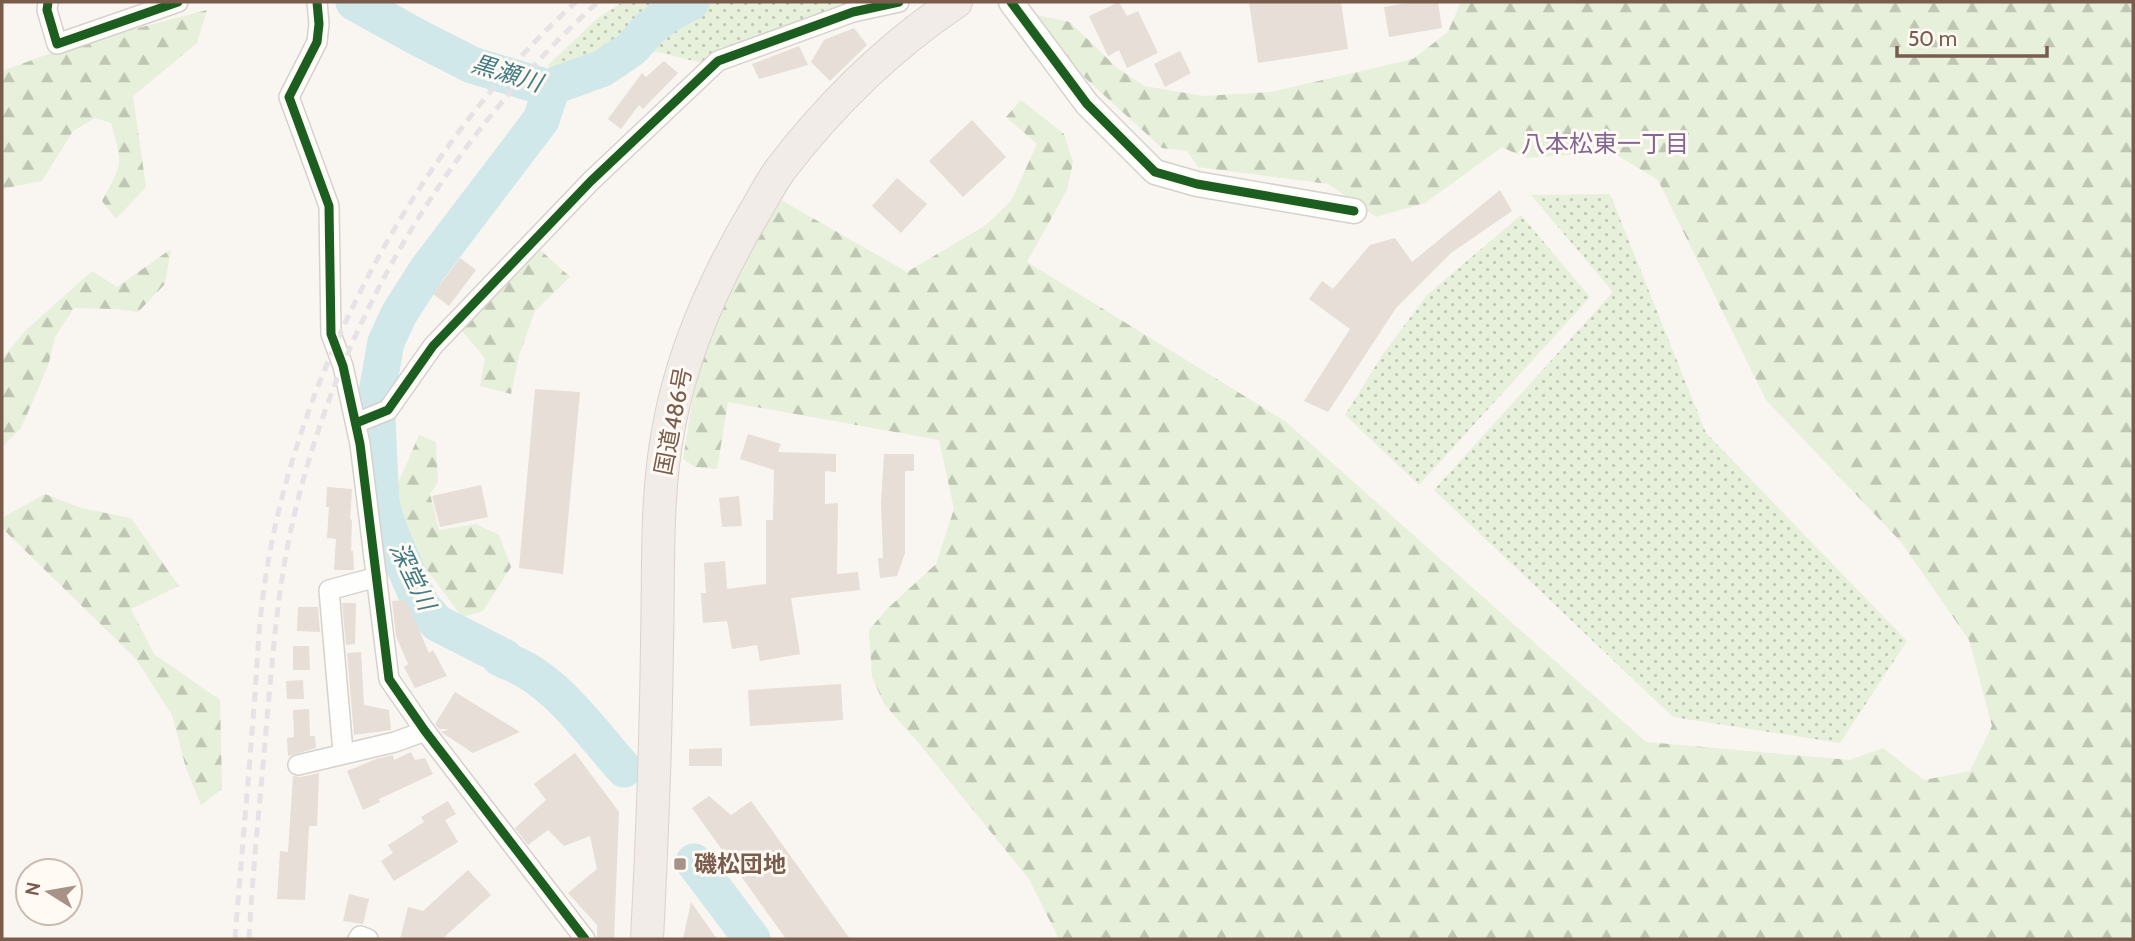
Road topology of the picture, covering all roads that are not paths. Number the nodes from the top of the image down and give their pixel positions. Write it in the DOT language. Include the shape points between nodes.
graph roads {
  1 [pos="48,2"];
  2 [pos="178,2"];
  3 [pos="899,2"];
  4 [pos="956,2"];
  5 [pos="1011,2"];
  6 [pos="313,4"];
  7 [pos="1354,211"];
  8 [pos="361,421"];
  9 [pos="377,577"];
  10 [pos="425,731"];
  11 [pos="343,752"];
  12 [pos="298,765"];
  13 [pos="358,939"];
  14 [pos="368,939"];
  15 [pos="585,939"];
  16 [pos="647,939"];
  1 -- 2 [label="street" via="57,44"];
  3 -- 8 [label="street" via="853,12 718,61 591,181 442,336 387,410"];
  4 -- 16 [label="highway, 国道486号" via="875,65 779,171 734,247 690,344 661,471"];
  5 -- 7 [label="street" via="1087,104 1155,172 1197,184"];
  6 -- 8 [label="street" via="319,24 317,42 289,97 329,206 331,334"];
  8 -- 9 [label="street"];
  9 -- 10 [label="street" via="389,679"];
  9 -- 11 [label="street" via="329,590"];
  10 -- 11 [label="street"];
  10 -- 15 [label="street"];
  11 -- 12 [label="street"];
  13 -- 14 [label="street"];
}
